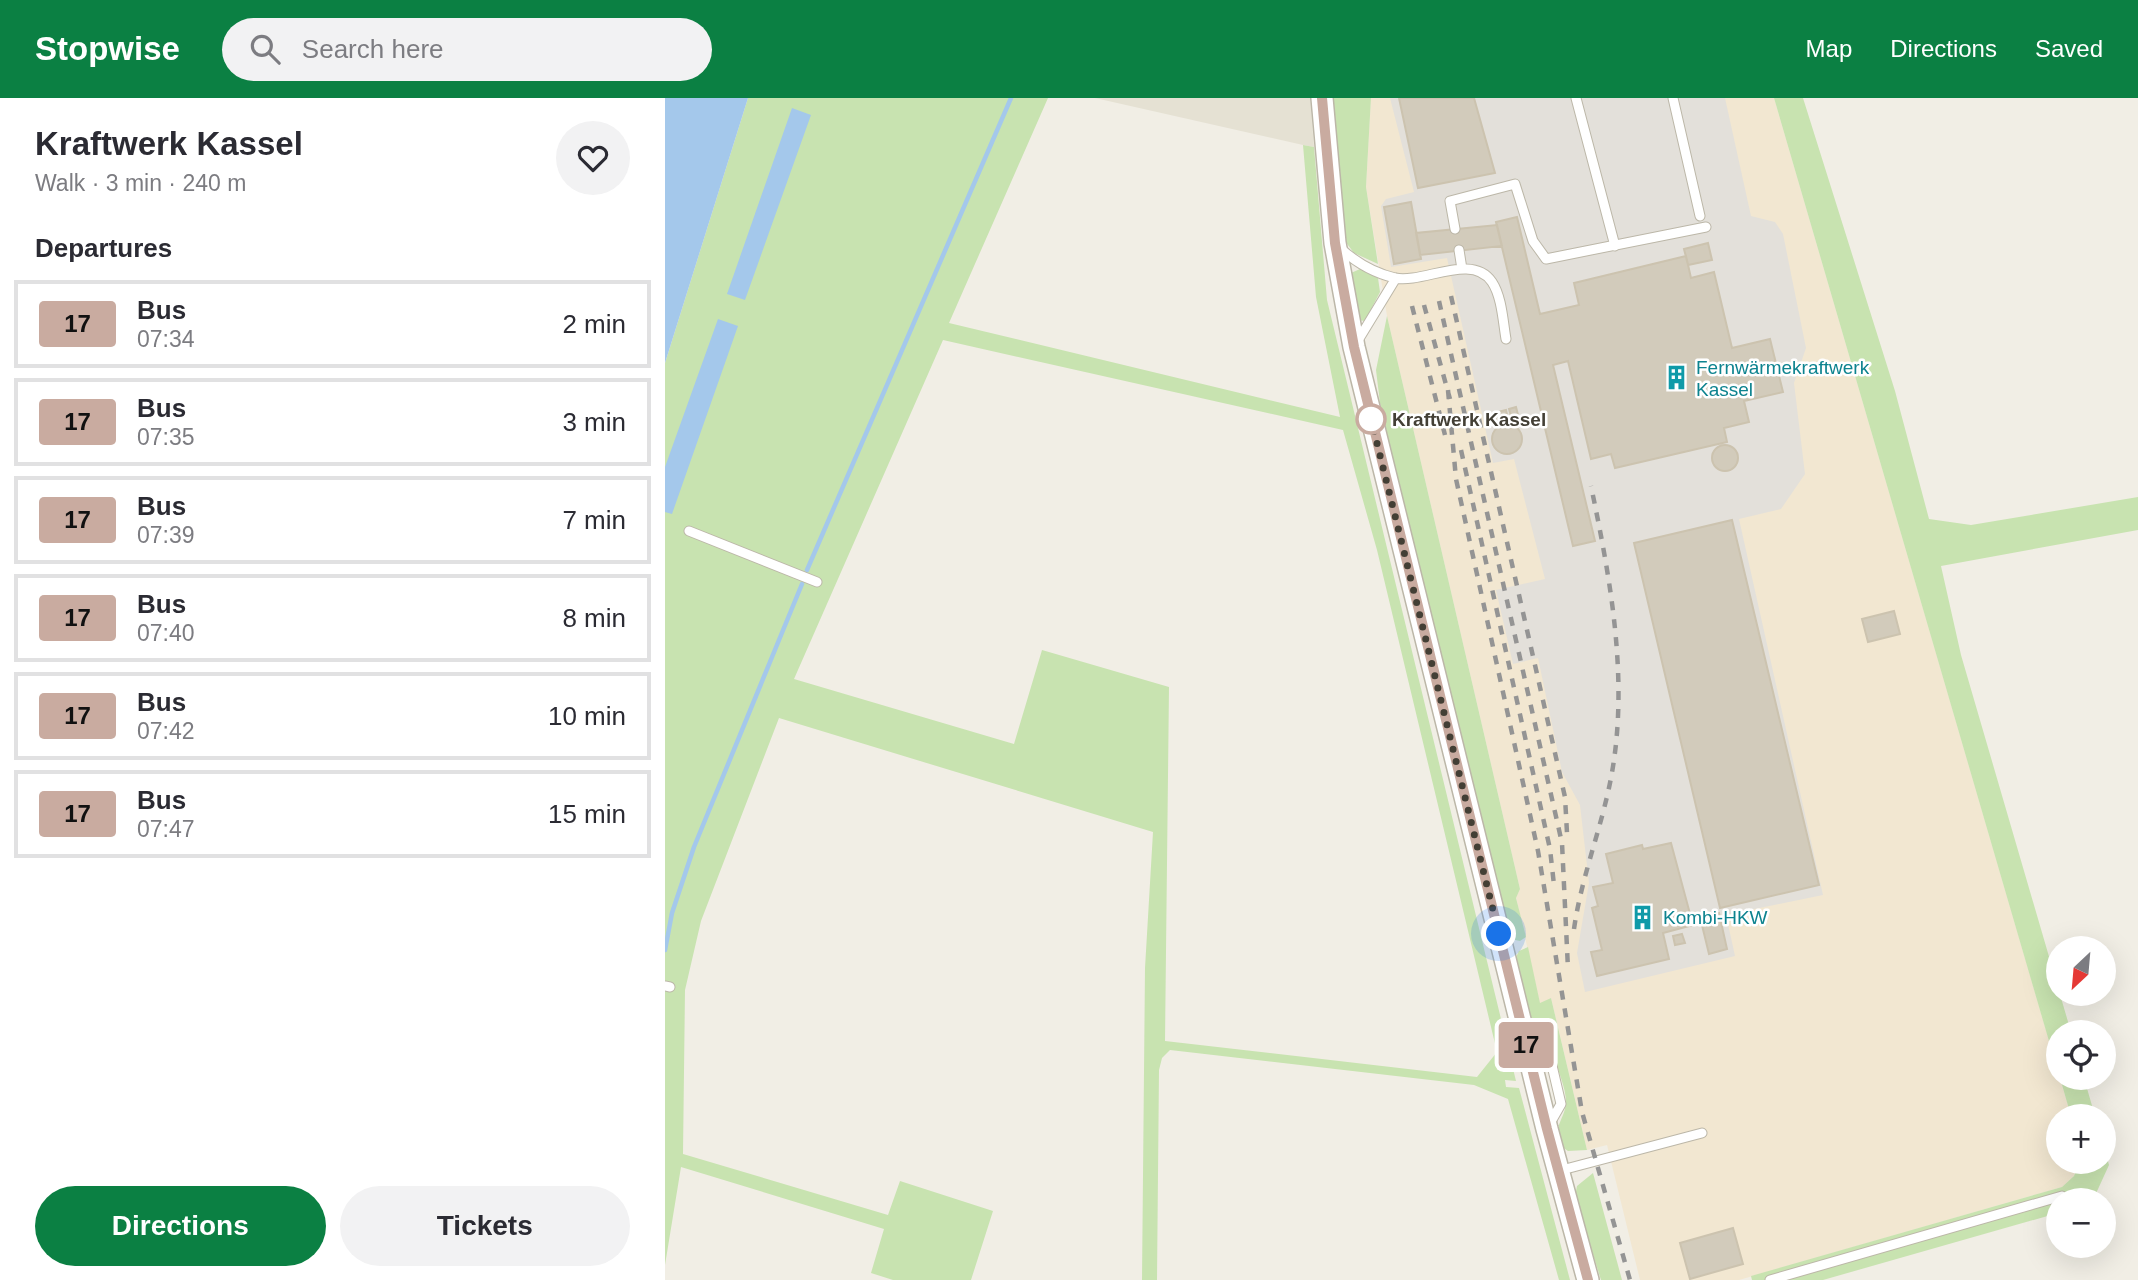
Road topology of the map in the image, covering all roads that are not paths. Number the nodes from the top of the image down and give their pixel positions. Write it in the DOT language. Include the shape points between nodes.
graph roads {
  1 [pos="1322,98"];
  2 [pos="1576,98"];
  3 [pos="1672,98"];
  4 [pos="1700,216"];
  5 [pos="1706,228"];
  6 [pos="1455,229"];
  7 [pos="1335,243"];
  8 [pos="1615,246"];
  9 [pos="1459,250"];
  10 [pos="1462,269"];
  11 [pos="1396,278"];
  12 [pos="1506,339"];
  13 [pos="1354,347"];
  14 [pos="689,531"];
  15 [pos="817,582"];
  16 [pos="1702,1133"];
  17 [pos="1558,1171"];
  18 [pos="2046,1201"];
  19 [pos="1588,1280"];
  20 [pos="1770,1280"];
  1 -- 7 [label="street"];
  2 -- 8 [label="lane"];
  3 -- 4 [label="lane"];
  5 -- 8 [label="lane"];
  6 -- 8 [label="lane" via="1450,201 1515,184 1533,241 1546,259"];
  7 -- 11 [label="lane" via="1352,259"];
  7 -- 13 [label="street"];
  9 -- 10 [label="lane"];
  10 -- 11 [label="lane"];
  10 -- 12 [label="lane" via="1477,270 1492,281"];
  11 -- 13 [label="lane"];
  13 -- 17 [label="street"];
  14 -- 15 [label="lane"];
  16 -- 17 [label="lane"];
  17 -- 19 [label="street"];
  18 -- 20 [label="lane"];
}
